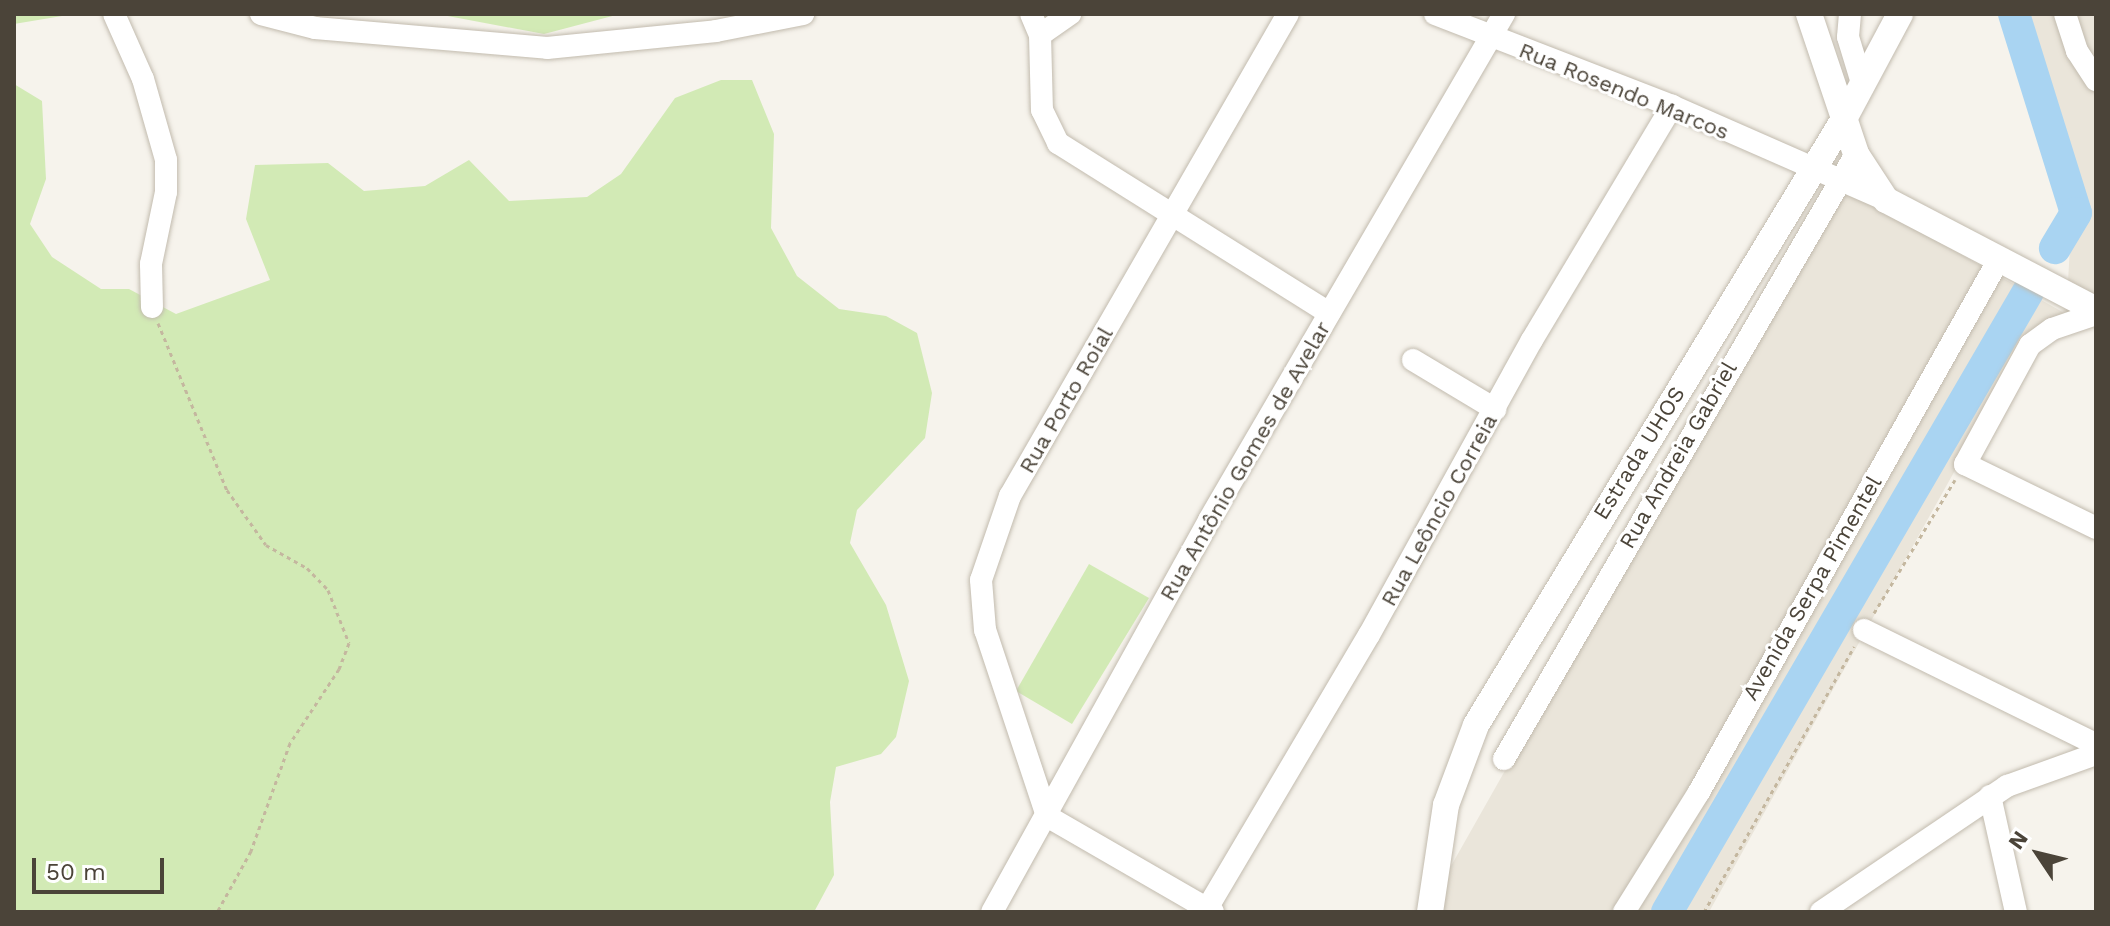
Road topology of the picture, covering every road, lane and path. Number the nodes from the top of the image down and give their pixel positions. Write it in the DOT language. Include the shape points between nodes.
graph roads {
  1 [pos="114,14"];
  2 [pos="261,14"];
  3 [pos="803,14"];
  4 [pos="1031,14"];
  5 [pos="1070,14"];
  6 [pos="1288,14"];
  7 [pos="1435,14"];
  8 [pos="1504,14"];
  9 [pos="1809,14"];
  10 [pos="1850,14"];
  11 [pos="1900,14"];
  12 [pos="2065,14"];
  13 [pos="1040,35"];
  14 [pos="1490,38"];
  15 [pos="2096,80"];
  16 [pos="1862,83"];
  17 [pos="1672,106"];
  18 [pos="1844,119"];
  19 [pos="1856,154"];
  20 [pos="1813,169"];
  21 [pos="1839,179"];
  22 [pos="1886,200"];
  23 [pos="1173,220"];
  24 [pos="1998,261"];
  25 [pos="152,307"];
  26 [pos="2096,312"];
  27 [pos="1329,313"];
  28 [pos="1413,360"];
  29 [pos="1495,409"];
  30 [pos="1965,464"];
  31 [pos="2096,528"];
  32 [pos="1864,630"];
  33 [pos="2096,744"];
  34 [pos="2096,754"];
  35 [pos="1504,759"];
  36 [pos="1990,796"];
  37 [pos="1047,816"];
  38 [pos="1208,911"];
  39 [pos="217,912"];
  40 [pos="992,912"];
  41 [pos="1430,912"];
  42 [pos="1624,912"];
  43 [pos="1704,912"];
  44 [pos="1821,912"];
  45 [pos="2016,912"];
  1 -- 25 [label="street" via="143,79 166,160 166,192 151,264"];
  2 -- 3 [label="street" via="315,28 547,48 701,33"];
  4 -- 13 [label="street"];
  5 -- 13 [label="street"];
  6 -- 23 [label="street, Rua Porto Roial"];
  7 -- 14 [label="street, Rua Rosendo Marcos"];
  8 -- 14 [label="street, Rua Antônio Gomes de Avelar"];
  9 -- 18 [label="street"];
  10 -- 16 [label="street" via="1849,47"];
  11 -- 16 [label="street, Estrada UHOS"];
  12 -- 15 [label="street" via="2077,51"];
  13 -- 23 [label="street" via="1042,110 1058,143"];
  14 -- 17 [label="street, Rua Rosendo Marcos"];
  14 -- 27 [label="street, Rua Antônio Gomes de Avelar"];
  16 -- 18 [label="street, Estrada UHOS"];
  17 -- 20 [label="street, Rua Rosendo Marcos"];
  17 -- 29 [label="street, Rua Leôncio Correia"];
  18 -- 19 [label="street"];
  18 -- 20 [label="street, Estrada UHOS"];
  19 -- 21 [label="street, Rua Andreia Gabriel"];
  19 -- 22 [label="street"];
  20 -- 21 [label="street, Rua Rosendo Marcos"];
  20 -- 41 [label="street, Estrada UHOS" via="1476,725 1446,805"];
  21 -- 22 [label="street, Rua Rosendo Marcos"];
  21 -- 35 [label="street, Rua Andreia Gabriel"];
  22 -- 24 [label="street"];
  23 -- 27 [label="street"];
  23 -- 37 [label="street, Rua Porto Roial" via="1010,496 981,580 985,630"];
  24 -- 26 [label="street"];
  24 -- 42 [label="street, Avenida Serpa Pimentel" via="1699,792"];
  25 -- 39 [label="path" via="227,490 266,545 307,568 328,590 349,643 339,669 290,743 251,851"];
  26 -- 30 [label="street" via="2052,329 2030,345"];
  27 -- 37 [label="street, Rua Antônio Gomes de Avelar"];
  28 -- 29 [label="street"];
  29 -- 38 [label="street, Rua Leôncio Correia"];
  30 -- 31 [label="street"];
  30 -- 32 [label="path"];
  32 -- 33 [label="street"];
  32 -- 43 [label="path"];
  34 -- 36 [label="street"];
  36 -- 44 [label="street"];
  36 -- 45 [label="street"];
  37 -- 38 [label="street"];
  37 -- 40 [label="street, Rua Antônio Gomes de Avelar"];
}
